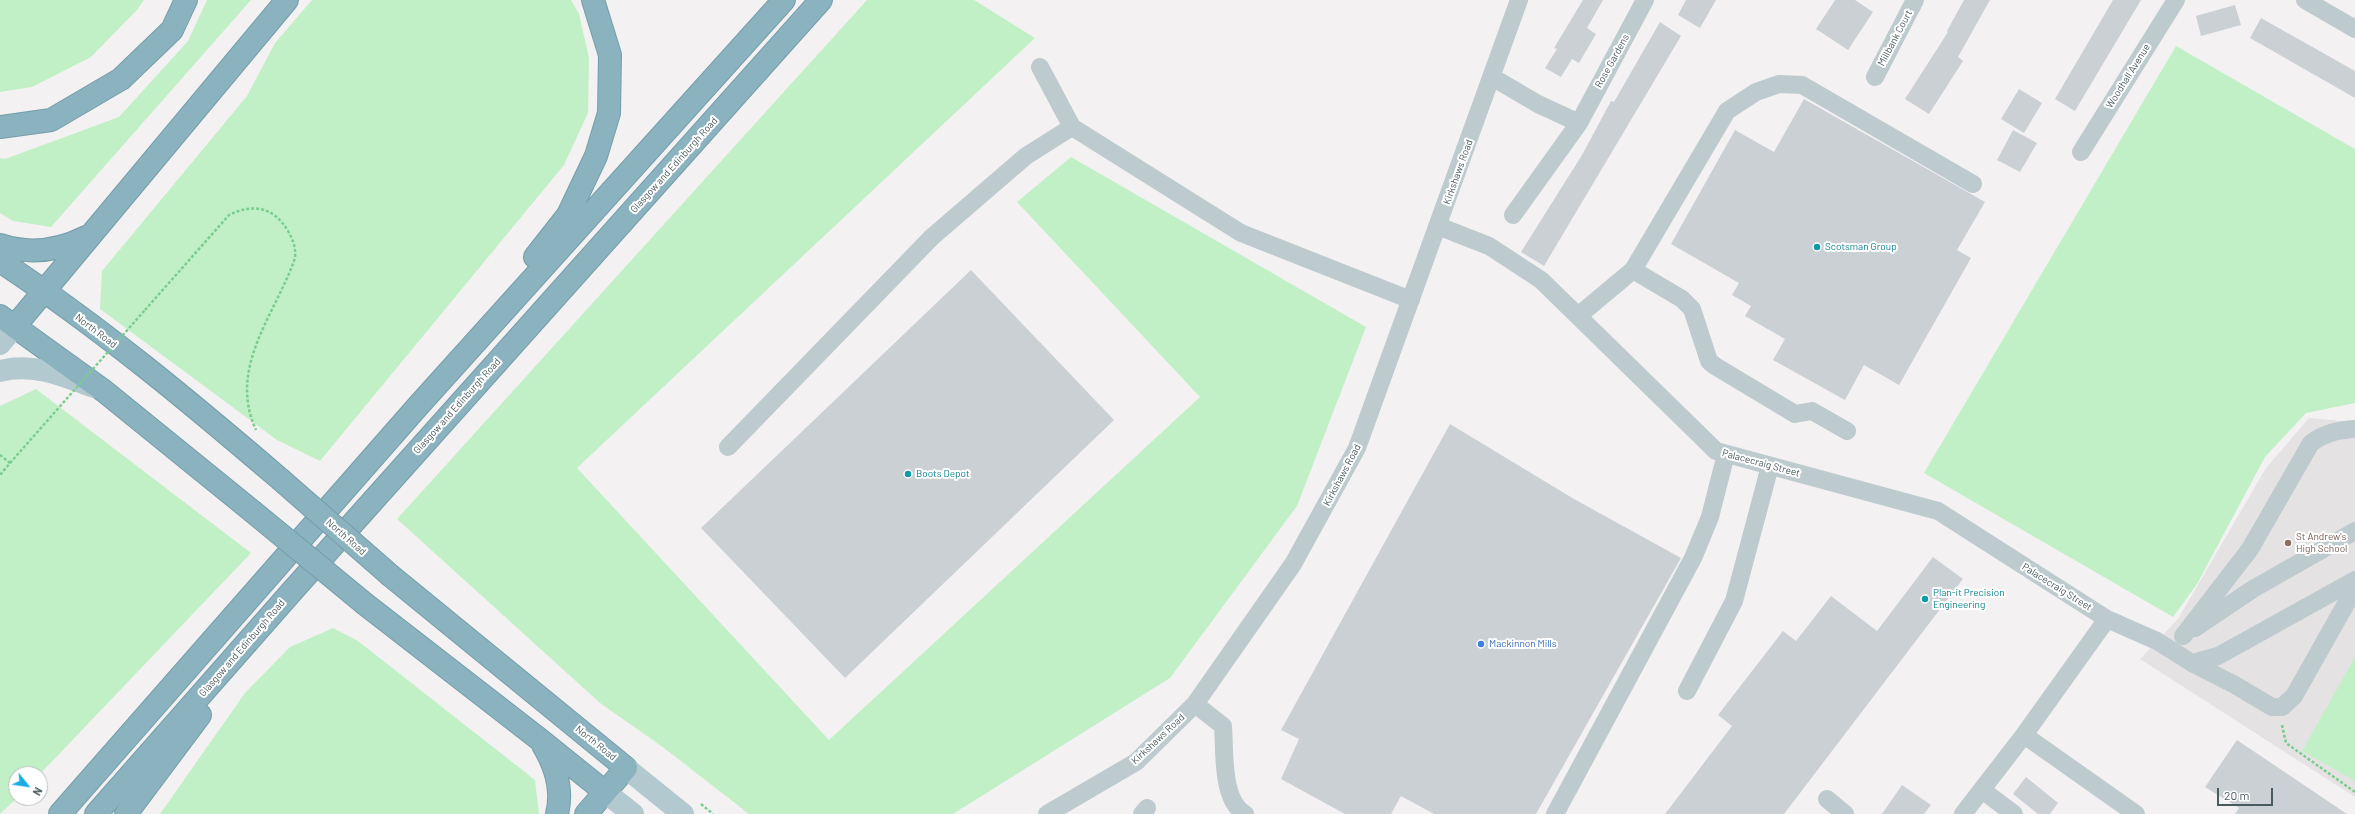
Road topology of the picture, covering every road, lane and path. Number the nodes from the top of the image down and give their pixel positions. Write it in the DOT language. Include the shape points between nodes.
graph roads {
  1 [pos="186,0"];
  2 [pos="287,0"];
  3 [pos="593,0"];
  4 [pos="784,0"];
  5 [pos="821,0"];
  6 [pos="1519,0"];
  7 [pos="1645,0"];
  8 [pos="1915,0"];
  9 [pos="2176,0"];
  10 [pos="2305,0"];
  11 [pos="2355,28"];
  12 [pos="1040,67"];
  13 [pos="1875,76"];
  14 [pos="1492,78"];
  15 [pos="1579,123"];
  16 [pos="0,127"];
  17 [pos="1072,127"];
  18 [pos="2081,152"];
  19 [pos="1973,184"];
  20 [pos="1513,215"];
  21 [pos="1438,226"];
  22 [pos="89,236"];
  23 [pos="0,245"];
  24 [pos="0,262"];
  25 [pos="1634,270"];
  26 [pos="43,290"];
  27 [pos="1411,300"];
  28 [pos="1578,316"];
  29 [pos="7,321"];
  30 [pos="0,344"];
  31 [pos="0,371"];
  32 [pos="104,391"];
  33 [pos="418,406"];
  34 [pos="2355,429"];
  35 [pos="1847,431"];
  36 [pos="258,435"];
  37 [pos="728,447"];
  38 [pos="1726,454"];
  39 [pos="0,455"];
  40 [pos="10,463"];
  41 [pos="1770,466"];
  42 [pos="0,475"];
  43 [pos="2355,531"];
  44 [pos="2355,580"];
  45 [pos="294,588"];
  46 [pos="2355,588"];
  47 [pos="2107,619"];
  48 [pos="2183,636"];
  49 [pos="2157,642"];
  50 [pos="2192,663"];
  51 [pos="1687,691"];
  52 [pos="1195,704"];
  53 [pos="2282,707"];
  54 [pos="2024,735"];
  55 [pos="539,739"];
  56 [pos="626,768"];
  57 [pos="1982,790"];
  58 [pos="605,792"];
  59 [pos="2355,792"];
  60 [pos="1827,799"];
  61 [pos="60,814"];
  62 [pos="96,814"];
  63 [pos="126,814"];
  64 [pos="556,814"];
  65 [pos="586,814"];
  66 [pos="633,814"];
  67 [pos="683,814"];
  68 [pos="1047,814"];
  69 [pos="1246,814"];
  70 [pos="1555,814"];
  71 [pos="1845,814"];
  72 [pos="1963,814"];
  73 [pos="2014,814"];
  74 [pos="2136,814"];
  1 -- 16 [label="highway" via="172,30 121,79 51,120"];
  2 -- 22 [label="highway"];
  3 -- 33 [label="highway" via="610,55 609,113 596,156 568,215"];
  4 -- 33 [label="highway"];
  5 -- 45 [label="highway, Glasgow and Edinburgh Road"];
  6 -- 14 [label="street, Kirkshaws Road"];
  7 -- 15 [label="street, Rose Gardens"];
  8 -- 13 [label="street, Millbank Court"];
  9 -- 18 [label="street, Woodhall Avenue"];
  10 -- 11 [label="street"];
  12 -- 17 [label="street"];
  14 -- 15 [label="street"];
  14 -- 21 [label="street, Kirkshaws Road"];
  15 -- 20 [label="street, Rose Gardens"];
  17 -- 27 [label="street" via="1241,233"];
  17 -- 37 [label="street" via="1026,156 932,237"];
  19 -- 25 [label="street" via="1802,85 1779,84 1756,92 1727,111"];
  21 -- 27 [label="street, Kirkshaws Road"];
  21 -- 28 [label="street, Palacecraig Street" via="1489,246 1541,280"];
  22 -- 23 [label="highway" via="60,248 36,252"];
  22 -- 26 [label="highway"];
  24 -- 26 [label="highway, North Road"];
  25 -- 28 [label="street"];
  25 -- 35 [label="street" via="1682,299 1692,309 1709,361 1715,366 1795,414 1812,410"];
  26 -- 29 [label="highway"];
  26 -- 56 [label="highway, North Road, bridge" via="150,372 280,479 391,576"];
  27 -- 52 [label="street, Kirkshaws Road" via="1357,448 1293,564"];
  28 -- 38 [label="street, Palacecraig Street" via="1716,451"];
  29 -- 30 [label="main road"];
  29 -- 32 [label="highway"];
  31 -- 32 [label="main road" via="34,369 55,373"];
  32 -- 55 [label="highway, bridge" via="365,604"];
  33 -- 61 [label="highway"];
  34 -- 48 [label="street" via="2323,434 2311,443 2250,549"];
  36 -- 40 [label="path, bridge" via="252,420 248,392 250,361 295,258 293,240 278,217 269,210 257,208 243,209 229,215"];
  38 -- 41 [label="street, Palacecraig Street"];
  38 -- 70 [label="street" via="1710,517 1693,558"];
  39 -- 40 [label="path"];
  40 -- 42 [label="path"];
  41 -- 47 [label="street, Palacecraig Street" via="1938,511"];
  41 -- 51 [label="street" via="1734,601"];
  43 -- 48 [label="street" via="2253,589"];
  44 -- 50 [label="street" via="2218,656"];
  45 -- 62 [label="highway, Glasgow and Edinburgh Road"];
  45 -- 63 [label="highway"];
  46 -- 53 [label="street" via="2294,696"];
  47 -- 49 [label="street, Palacecraig Street"];
  47 -- 54 [label="street"];
  48 -- 49 [label="street"];
  49 -- 50 [label="street, Palacecraig Street"];
  50 -- 53 [label="street, Palacecraig Street" via="2272,707"];
  52 -- 68 [label="street, Kirkshaws Road" via="1136,762"];
  52 -- 69 [label="street" via="1223,726 1228,794"];
  53 -- 59 [label="path" via="2281,720 2286,743"];
  54 -- 57 [label="street"];
  54 -- 74 [label="street"];
  55 -- 58 [label="highway"];
  55 -- 64 [label="highway" via="553,763 556,775"];
  56 -- 58 [label="highway"];
  56 -- 67 [label="main road, North Road"];
  57 -- 72 [label="street"];
  57 -- 73 [label="street"];
  58 -- 65 [label="highway"];
  58 -- 66 [label="main road"];
  60 -- 71 [label="street"];
}
